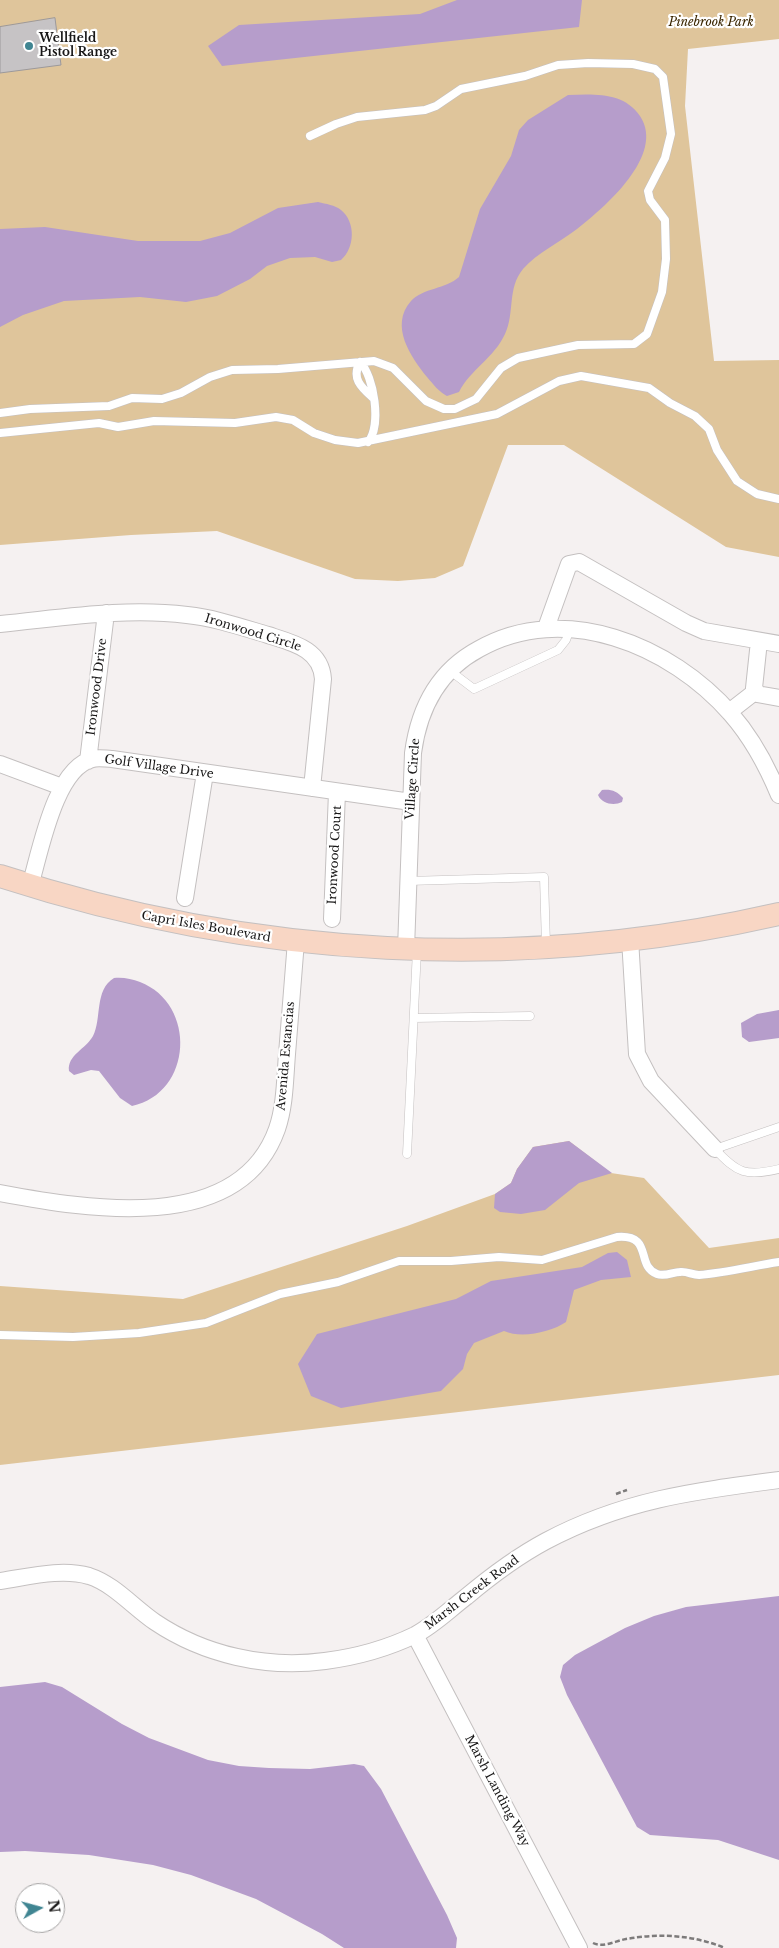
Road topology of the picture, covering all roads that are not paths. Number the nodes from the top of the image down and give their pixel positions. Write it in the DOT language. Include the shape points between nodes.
graph roads {
  1 [pos="310,136"];
  2 [pos="360,362"];
  3 [pos="372,397"];
  4 [pos="0,413"];
  5 [pos="0,433"];
  6 [pos="368,442"];
  7 [pos="779,499"];
  8 [pos="106,613"];
  9 [pos="0,624"];
  10 [pos="546,628"];
  11 [pos="570,628"];
  12 [pos="759,641"];
  13 [pos="779,644"];
  14 [pos="449,670"];
  15 [pos="756,691"];
  16 [pos="779,698"];
  17 [pos="729,712"];
  18 [pos="88,760"];
  19 [pos="0,764"];
  20 [pos="205,773"];
  21 [pos="62,787"];
  22 [pos="312,788"];
  23 [pos="338,792"];
  24 [pos="779,795"];
  25 [pos="411,802"];
  26 [pos="0,876"];
  27 [pos="408,880"];
  28 [pos="30,886"];
  29 [pos="185,898"];
  30 [pos="779,914"];
  31 [pos="332,919"];
  32 [pos="630,940"];
  33 [pos="296,941"];
  34 [pos="546,947"];
  35 [pos="412,949"];
  36 [pos="530,1016"];
  37 [pos="414,1018"];
  38 [pos="779,1127"];
  39 [pos="715,1149"];
  40 [pos="407,1154"];
  41 [pos="779,1169"];
  42 [pos="0,1193"];
  43 [pos="779,1262"];
  44 [pos="0,1335"];
  45 [pos="779,1480"];
  46 [pos="0,1581"];
  47 [pos="415,1635"];
  48 [pos="584,1943"];
  1 -- 2 [label="lane" via="357,117 425,110 460,89 525,76 558,65 642,65 655,69 664,77 671,134 665,158 648,191 650,200 666,220 665,272 662,292 645,337 634,344 578,345 518,358 502,368 476,398 455,409 437,407 426,401 388,365"];
  2 -- 3 [label="lane" via="369,376"];
  2 -- 3 [label="lane" via="356,370 357,379"];
  2 -- 4 [label="lane" via="232,370 162,399 132,398 109,406"];
  3 -- 6 [label="lane" via="375,424"];
  5 -- 6 [label="lane" via="99,423 118,427 154,421 235,423 276,417 293,420 314,433 335,440"];
  6 -- 7 [label="lane" via="497,414 559,381 580,376 649,388 695,416 709,429 737,481 757,494"];
  8 -- 9 [label="street, Ironwood Circle"];
  8 -- 18 [label="street, Ironwood Drive"];
  8 -- 22 [label="street, Ironwood Circle" via="155,612 208,618 279,639 313,654 320,663 323,679"];
  10 -- 11 [label="street, Village Circle"];
  10 -- 12 [label="street" via="569,564 579,562 686,623"];
  10 -- 14 [label="street, Village Circle" via="493,641"];
  11 -- 14 [label="lane" via="558,650 474,689"];
  11 -- 17 [label="street, Village Circle" via="602,633 644,649 688,675"];
  12 -- 13 [label="street"];
  12 -- 15 [label="street" via="754,678"];
  14 -- 25 [label="street, Village Circle" via="431,694 418,724 412,753"];
  15 -- 16 [label="street"];
  15 -- 17 [label="street"];
  17 -- 24 [label="street, Village Circle" via="764,761"];
  18 -- 20 [label="street, Golf Village Drive" via="112,759"];
  18 -- 21 [label="street, Golf Village Drive" via="72,772"];
  19 -- 21 [label="street"];
  20 -- 22 [label="street, Golf Village Drive"];
  20 -- 29 [label="street"];
  21 -- 28 [label="street, Golf Village Drive"];
  22 -- 23 [label="street"];
  23 -- 25 [label="street"];
  23 -- 31 [label="street, Ironwood Court"];
  25 -- 27 [label="street, Village Circle"];
  26 -- 28 [label="street, Capri Isles Boulevard"];
  27 -- 34 [label="lane" via="544,878"];
  27 -- 35 [label="street, Village Circle"];
  28 -- 33 [label="street, Capri Isles Boulevard" via="143,917"];
  30 -- 32 [label="street, Capri Isles Boulevard"];
  32 -- 34 [label="street, Capri Isles Boulevard"];
  32 -- 39 [label="street" via="635,1044 643,1070"];
  33 -- 35 [label="street, Capri Isles Boulevard"];
  33 -- 42 [label="street, Avenida Estancias" via="280,1118 274,1137 261,1159 240,1180 206,1197 132,1208 80,1206"];
  34 -- 35 [label="street, Capri Isles Boulevard"];
  35 -- 37 [label="lane"];
  36 -- 37 [label="lane"];
  37 -- 40 [label="lane"];
  38 -- 39 [label="lane"];
  39 -- 41 [label="lane" via="732,1167 743,1171 755,1173"];
  43 -- 44 [label="lane" via="706,1274 681,1271 661,1275 647,1266 636,1240 622,1236 542,1260 499,1257 399,1261 338,1282 280,1294 197,1325 73,1338"];
  45 -- 47 [label="street, Marsh Creek Road" via="674,1494 597,1517 544,1542 514,1561"];
  46 -- 47 [label="street, Marsh Creek Road" via="65,1573 87,1576 104,1582 154,1621 190,1641 226,1654 263,1662 293,1664 347,1658"];
  47 -- 48 [label="street, Marsh Landing Way"];
}
